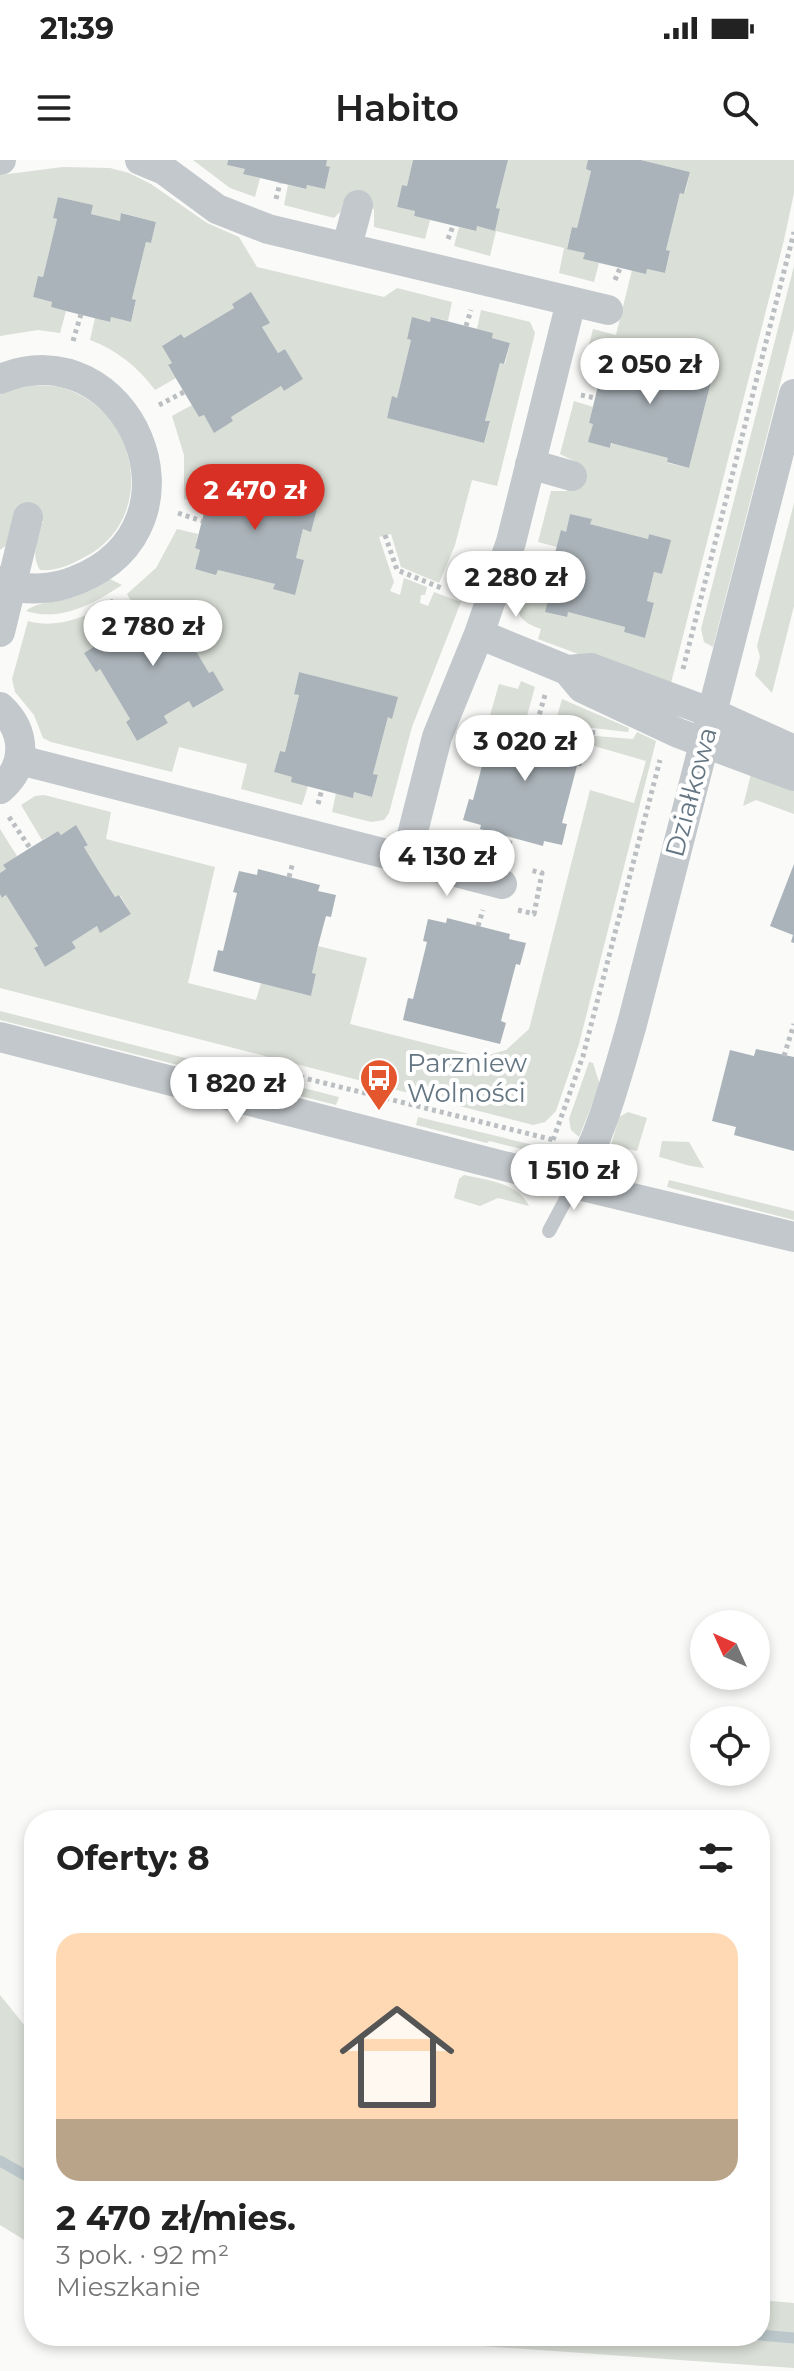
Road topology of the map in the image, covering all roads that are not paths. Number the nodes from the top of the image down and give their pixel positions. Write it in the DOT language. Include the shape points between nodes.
graph roads {
  1 [pos="140,160"];
  2 [pos="358,205"];
  3 [pos="347,246"];
  4 [pos="571,302"];
  5 [pos="608,310"];
  6 [pos="0,379"];
  7 [pos="794,394"];
  8 [pos="530,464"];
  9 [pos="572,476"];
  10 [pos="28,517"];
  11 [pos="6,584"];
  12 [pos="0,632"];
  13 [pos="479,634"];
  14 [pos="567,670"];
  15 [pos="0,707"];
  16 [pos="712,713"];
  17 [pos="704,743"];
  18 [pos="794,750"];
  19 [pos="20,760"];
  20 [pos="794,776"];
  21 [pos="2,799"];
  22 [pos="406,859"];
  23 [pos="502,884"];
  24 [pos="0,1037"];
  25 [pos="574,1184"];
  26 [pos="549,1231"];
  27 [pos="794,1237"];
  1 -- 3 [label="street" via="164,170 217,209 268,229"];
  2 -- 3 [label="street"];
  3 -- 4 [label="street"];
  4 -- 5 [label="street"];
  4 -- 8 [label="street"];
  6 -- 11 [label="street" via="33,371 57,373 102,391 134,427 147,474 139,521 111,561 69,584"];
  7 -- 16 [label="street, Działkowa"];
  8 -- 9 [label="street"];
  8 -- 13 [label="street" via="511,542"];
  10 -- 11 [label="street"];
  11 -- 12 [label="street"];
  13 -- 14 [label="street"];
  13 -- 22 [label="street" via="437,737"];
  14 -- 16 [label="street" via="591,668"];
  14 -- 17 [label="street" via="582,688"];
  15 -- 19 [label="street" via="18,730"];
  16 -- 17 [label="street, Działkowa"];
  16 -- 18 [label="street"];
  17 -- 20 [label="street"];
  17 -- 25 [label="street, Działkowa" via="614,1088"];
  19 -- 21 [label="street"];
  19 -- 22 [label="street"];
  22 -- 23 [label="street"];
  24 -- 25 [label="street"];
  25 -- 26 [label="lane"];
  25 -- 27 [label="street"];
}
